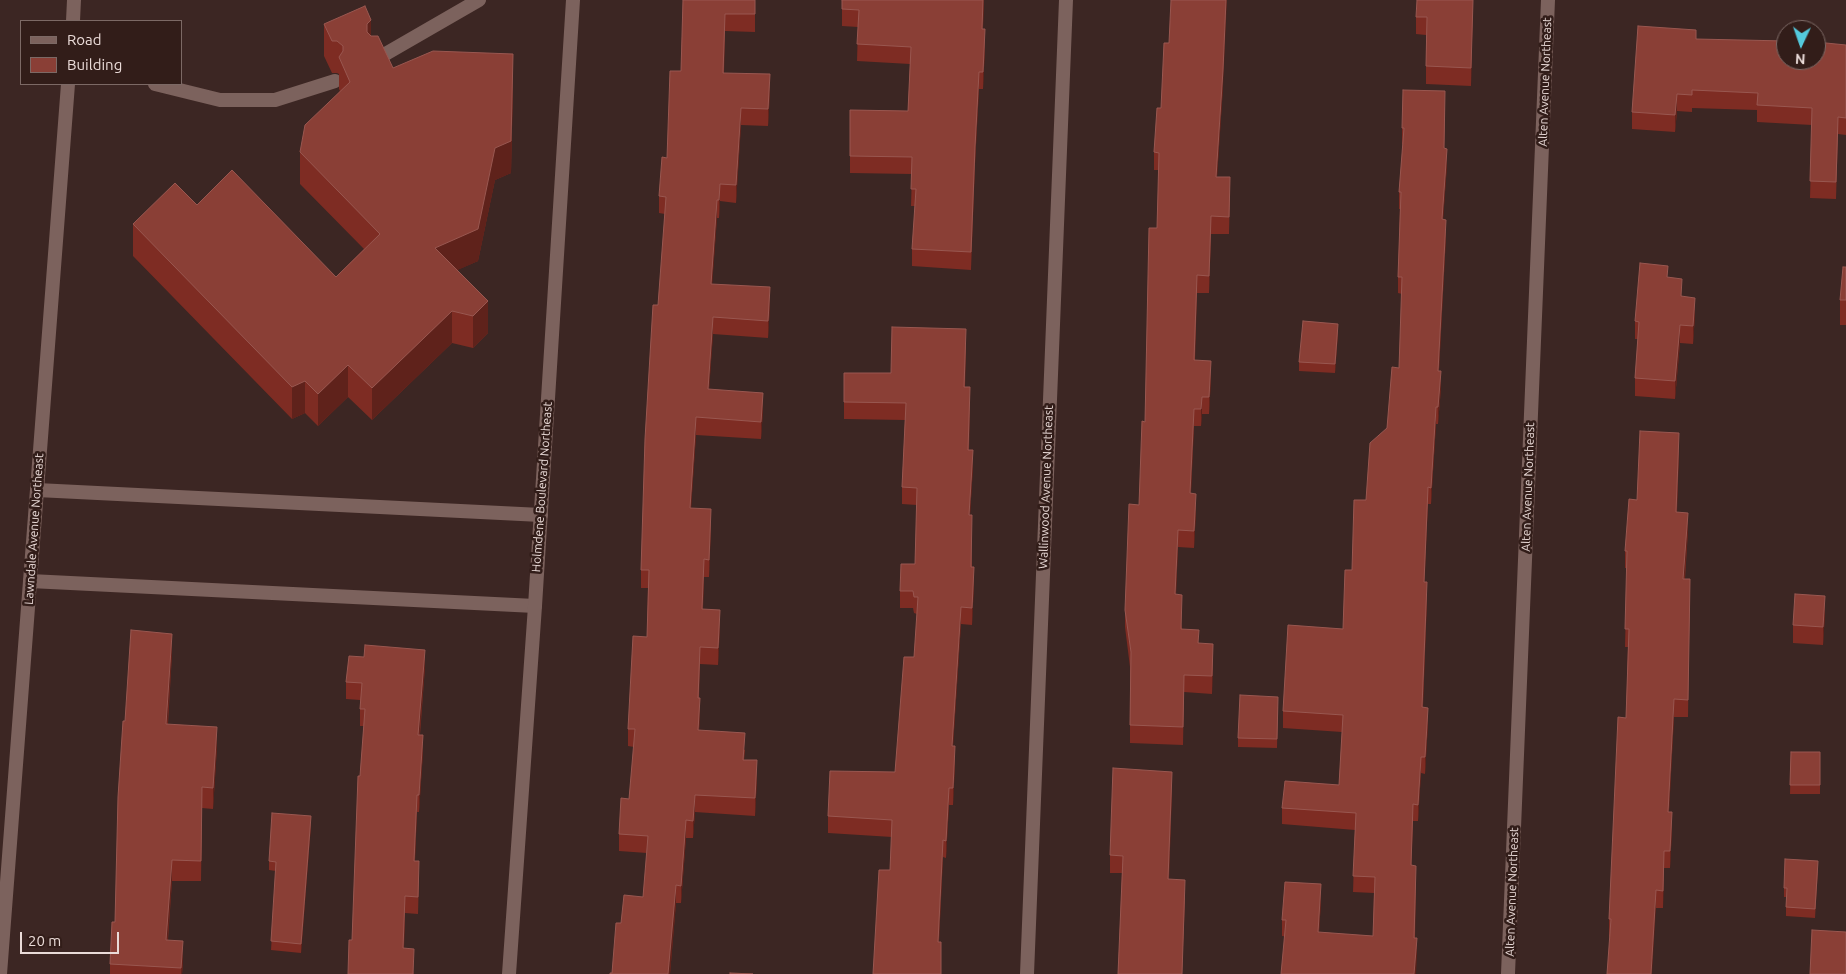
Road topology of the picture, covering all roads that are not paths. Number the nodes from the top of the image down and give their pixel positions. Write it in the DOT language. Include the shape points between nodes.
graph roads {
  1 [pos="74,0"];
  2 [pos="479,0"];
  3 [pos="573,0"];
  4 [pos="1066,0"];
  5 [pos="1548,0"];
  6 [pos="73,20"];
  7 [pos="375,60"];
  8 [pos="335,81"];
  9 [pos="68,85"];
  10 [pos="159,85"];
  11 [pos="37,490"];
  12 [pos="540,515"];
  13 [pos="30,581"];
  14 [pos="535,606"];
  15 [pos="0,974"];
  16 [pos="509,974"];
  17 [pos="1027,974"];
  18 [pos="1508,974"];
  1 -- 6 [label="street"];
  2 -- 7 [label="street"];
  3 -- 12 [label="street, Holmdene Boulevard Northeast"];
  4 -- 17 [label="street, Wallinwood Avenue Northeast"];
  5 -- 18 [label="street, Alten Avenue Northeast"];
  8 -- 10 [label="street" via="276,100 220,100"];
  9 -- 11 [label="street, Lawndale Avenue Northeast"];
  11 -- 12 [label="street"];
  11 -- 13 [label="street, Lawndale Avenue Northeast"];
  12 -- 14 [label="street, Holmdene Boulevard Northeast"];
  13 -- 14 [label="street"];
  13 -- 15 [label="street, Lawndale Avenue Northeast"];
  14 -- 16 [label="street, Holmdene Boulevard Northeast"];
}
